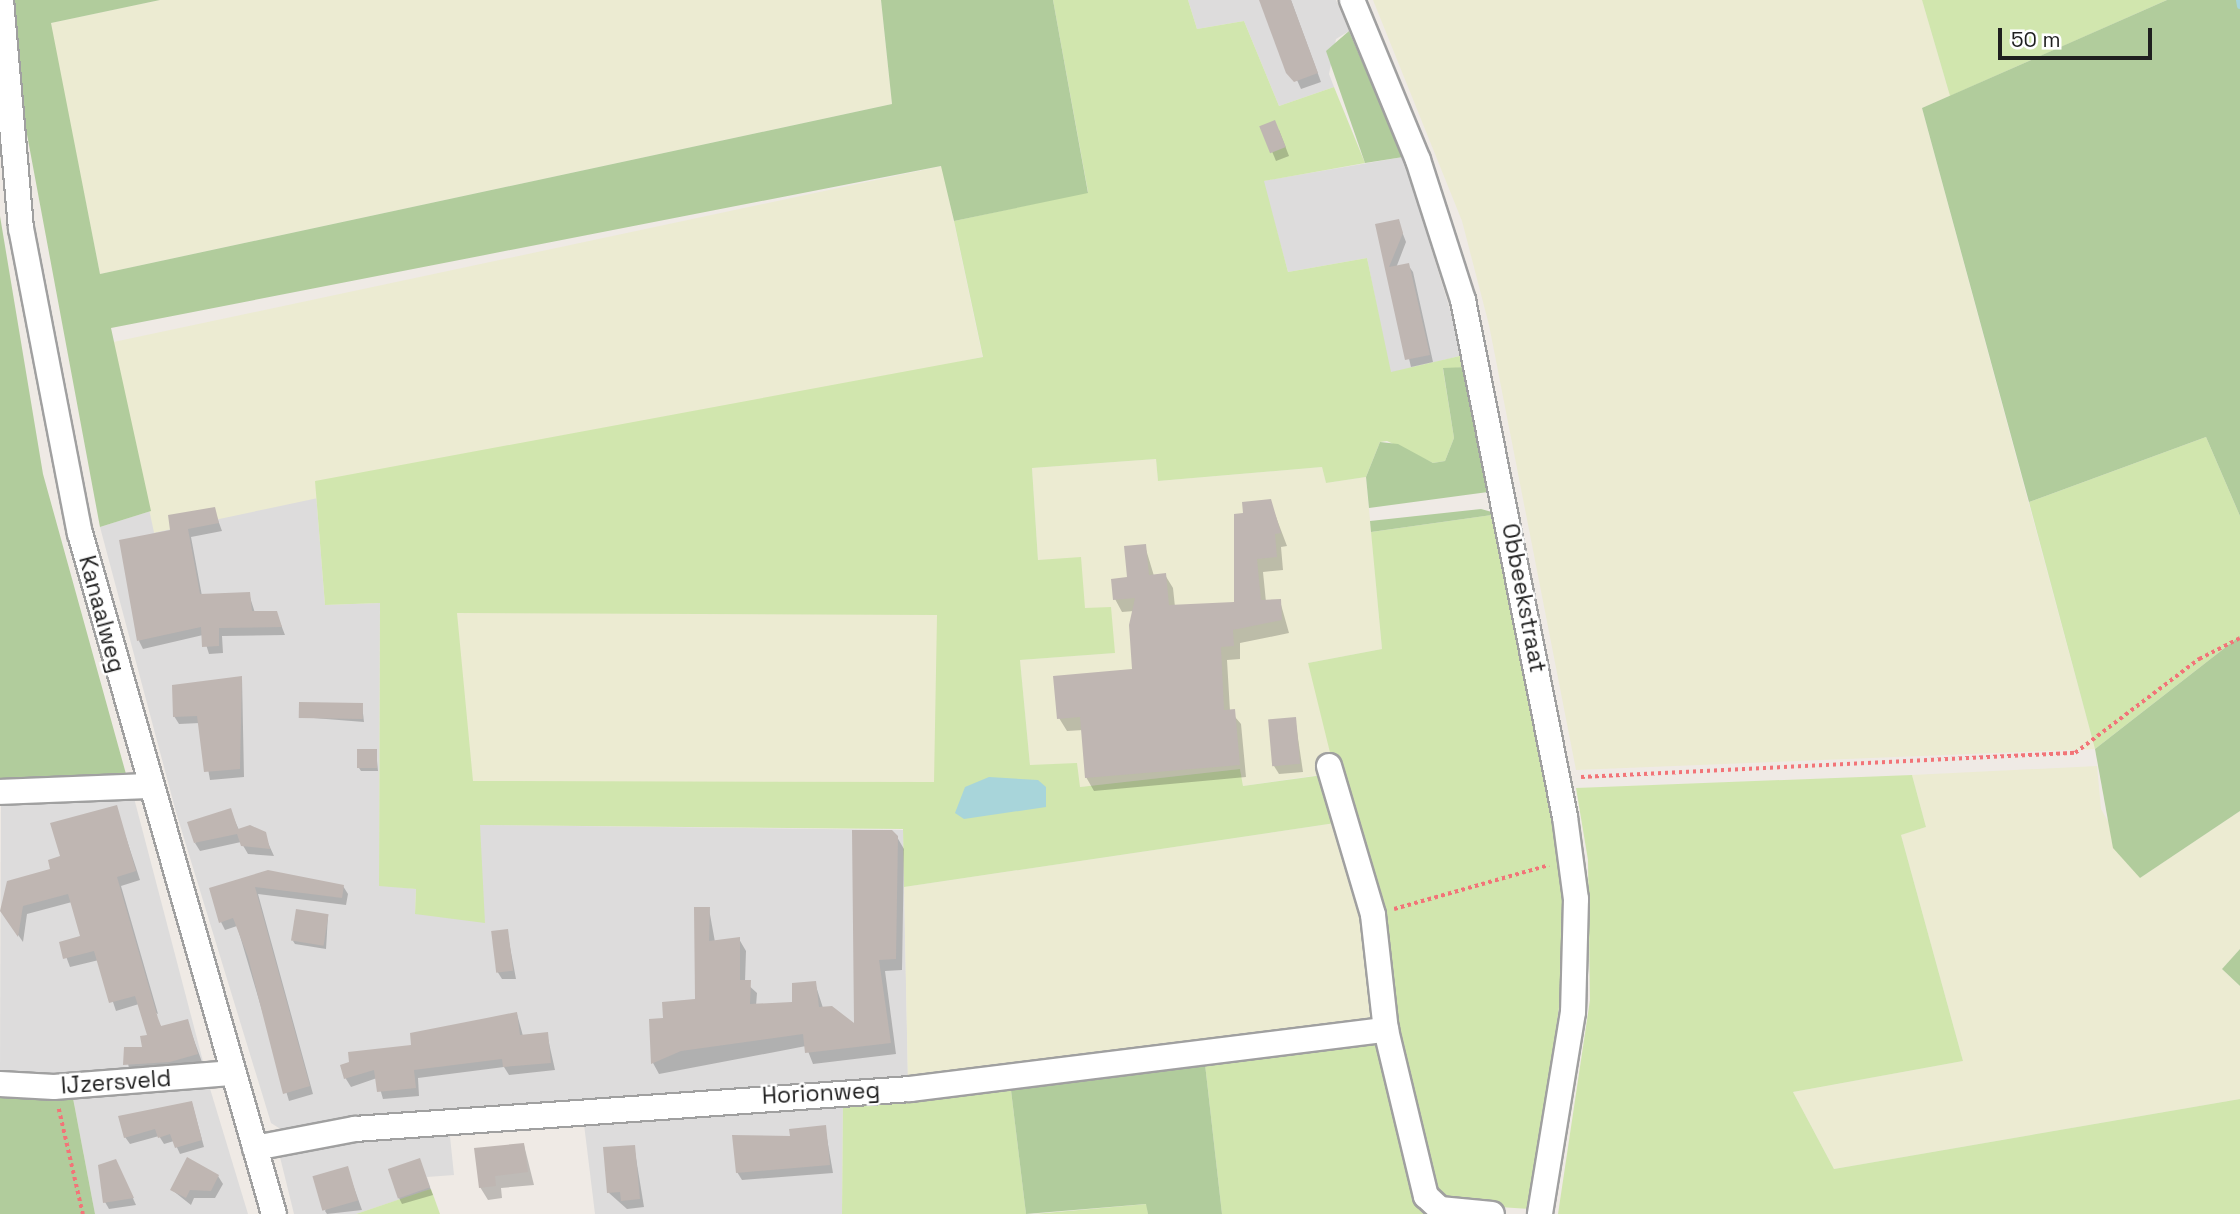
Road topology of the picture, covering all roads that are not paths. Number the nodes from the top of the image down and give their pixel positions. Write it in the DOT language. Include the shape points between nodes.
graph roads {
  1 [pos="1,0"];
  2 [pos="1352,0"];
  3 [pos="1329,766"];
  4 [pos="149,786"];
  5 [pos="0,792"];
  6 [pos="1386,1030"];
  7 [pos="233,1073"];
  8 [pos="0,1084"];
  9 [pos="255,1148"];
  10 [pos="274,1214"];
  11 [pos="1492,1214"];
  12 [pos="1540,1214"];
  1 -- 4 [label="street, Kanaalweg" via="21,228 47,385"];
  2 -- 12 [label="street, Obbeekstraat" via="1418,160 1463,300 1571,859 1573,1012"];
  3 -- 6 [label="street" via="1373,915"];
  4 -- 5 [label="street"];
  4 -- 7 [label="street, Kanaalweg"];
  6 -- 9 [label="street, Horionweg" via="910,1089 355,1129"];
  6 -- 11 [label="street" via="1426,1196 1440,1209"];
  7 -- 8 [label="street, IJzersveld" via="54,1087"];
  7 -- 9 [label="street, Kanaalweg"];
  9 -- 10 [label="street, Kanaalweg"];
}
